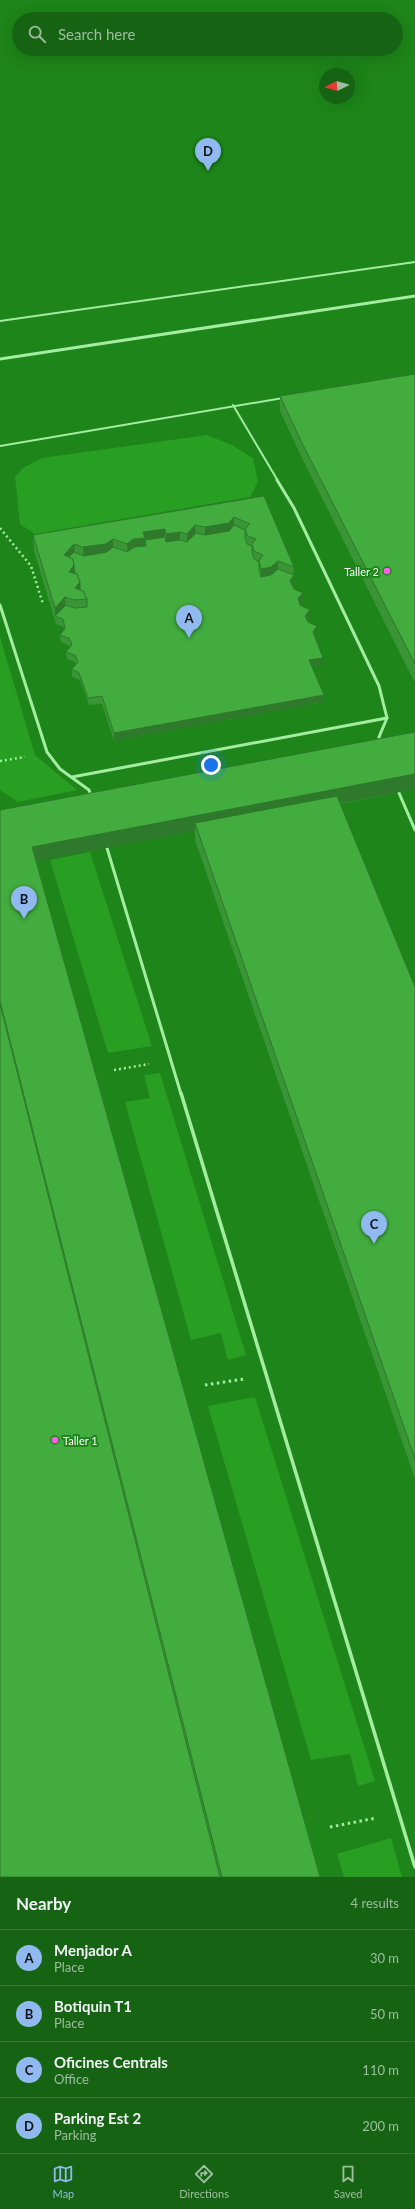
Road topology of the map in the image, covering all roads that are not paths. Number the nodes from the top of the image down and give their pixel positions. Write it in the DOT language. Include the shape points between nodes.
graph roads {
  1 [pos="415,262"];
  2 [pos="415,296"];
  3 [pos="0,321"];
  4 [pos="0,359"];
  5 [pos="289,397"];
  6 [pos="234,405"];
  7 [pos="0,446"];
  8 [pos="0,605"];
  9 [pos="387,718"];
  10 [pos="381,748"];
  11 [pos="72,777"];
  12 [pos="399,793"];
  13 [pos="92,802"];
  14 [pos="415,830"];
  15 [pos="107,848"];
  16 [pos="415,1867"];
  1 -- 3 [label="lane"];
  2 -- 4 [label="street"];
  5 -- 6 [label="lane"];
  6 -- 7 [label="lane"];
  6 -- 9 [label="lane" via="294,508 379,686"];
  8 -- 11 [label="lane" via="47,752 60,769"];
  9 -- 10 [label="lane" via="379,737"];
  9 -- 11 [label="lane"];
  11 -- 13 [label="lane" via="89,790"];
  12 -- 14 [label="lane"];
  15 -- 16 [label="lane"];
}
